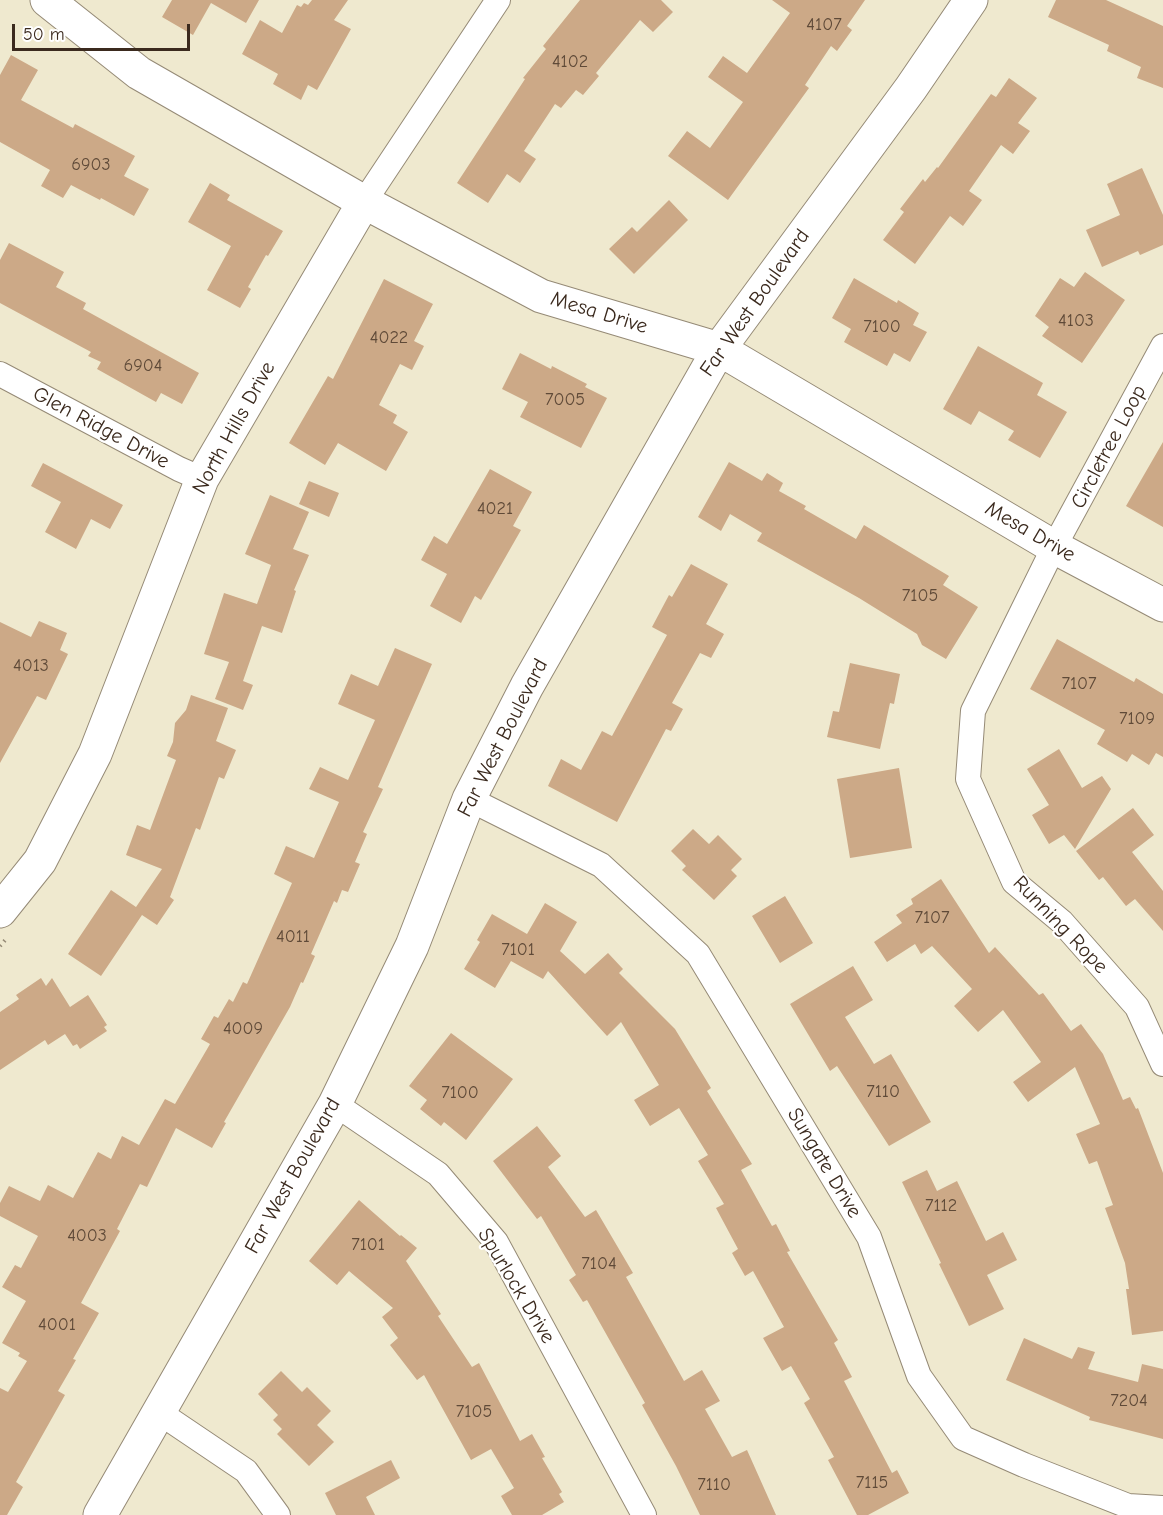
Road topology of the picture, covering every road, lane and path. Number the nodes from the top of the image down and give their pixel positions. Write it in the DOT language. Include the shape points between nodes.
graph roads {
  1 [pos="47,0"];
  2 [pos="498,0"];
  3 [pos="971,0"];
  4 [pos="364,202"];
  5 [pos="1163,346"];
  6 [pos="719,349"];
  7 [pos="0,374"];
  8 [pos="202,479"];
  9 [pos="1054,547"];
  10 [pos="1163,605"];
  11 [pos="469,800"];
  12 [pos="0,911"];
  13 [pos="1163,1064"];
  14 [pos="335,1104"];
  15 [pos="160,1413"];
  16 [pos="1163,1508"];
  17 [pos="100,1515"];
  18 [pos="278,1515"];
  19 [pos="644,1515"];
  1 -- 4 [label="street, Mesa Drive" via="139,74"];
  2 -- 4 [label="street, North Hills Drive"];
  3 -- 6 [label="street, Far West Boulevard"];
  4 -- 6 [label="street, Mesa Drive" via="541,296"];
  4 -- 8 [label="street, North Hills Drive"];
  5 -- 9 [label="street, Circletree Loop"];
  6 -- 9 [label="street, Mesa Drive"];
  6 -- 11 [label="street, Far West Boulevard" via="527,686"];
  7 -- 8 [label="street, Glen Ridge Drive"];
  8 -- 12 [label="street, North Hills Drive" via="95,754 40,861"];
  9 -- 10 [label="street, Mesa Drive"];
  9 -- 13 [label="street, Running Rope" via="973,711 968,779 1014,882 1062,922 1137,1007"];
  11 -- 14 [label="street, Far West Boulevard" via="412,945"];
  11 -- 16 [label="street, Sungate Drive" via="601,865 698,954 869,1237 919,1377 963,1438 1128,1506"];
  14 -- 15 [label="street, Far West Boulevard"];
  14 -- 19 [label="street, Spurlock Drive" via="438,1174 496,1242"];
  15 -- 17 [label="street, Far West Boulevard"];
  15 -- 18 [label="street" via="246,1471"];
}
